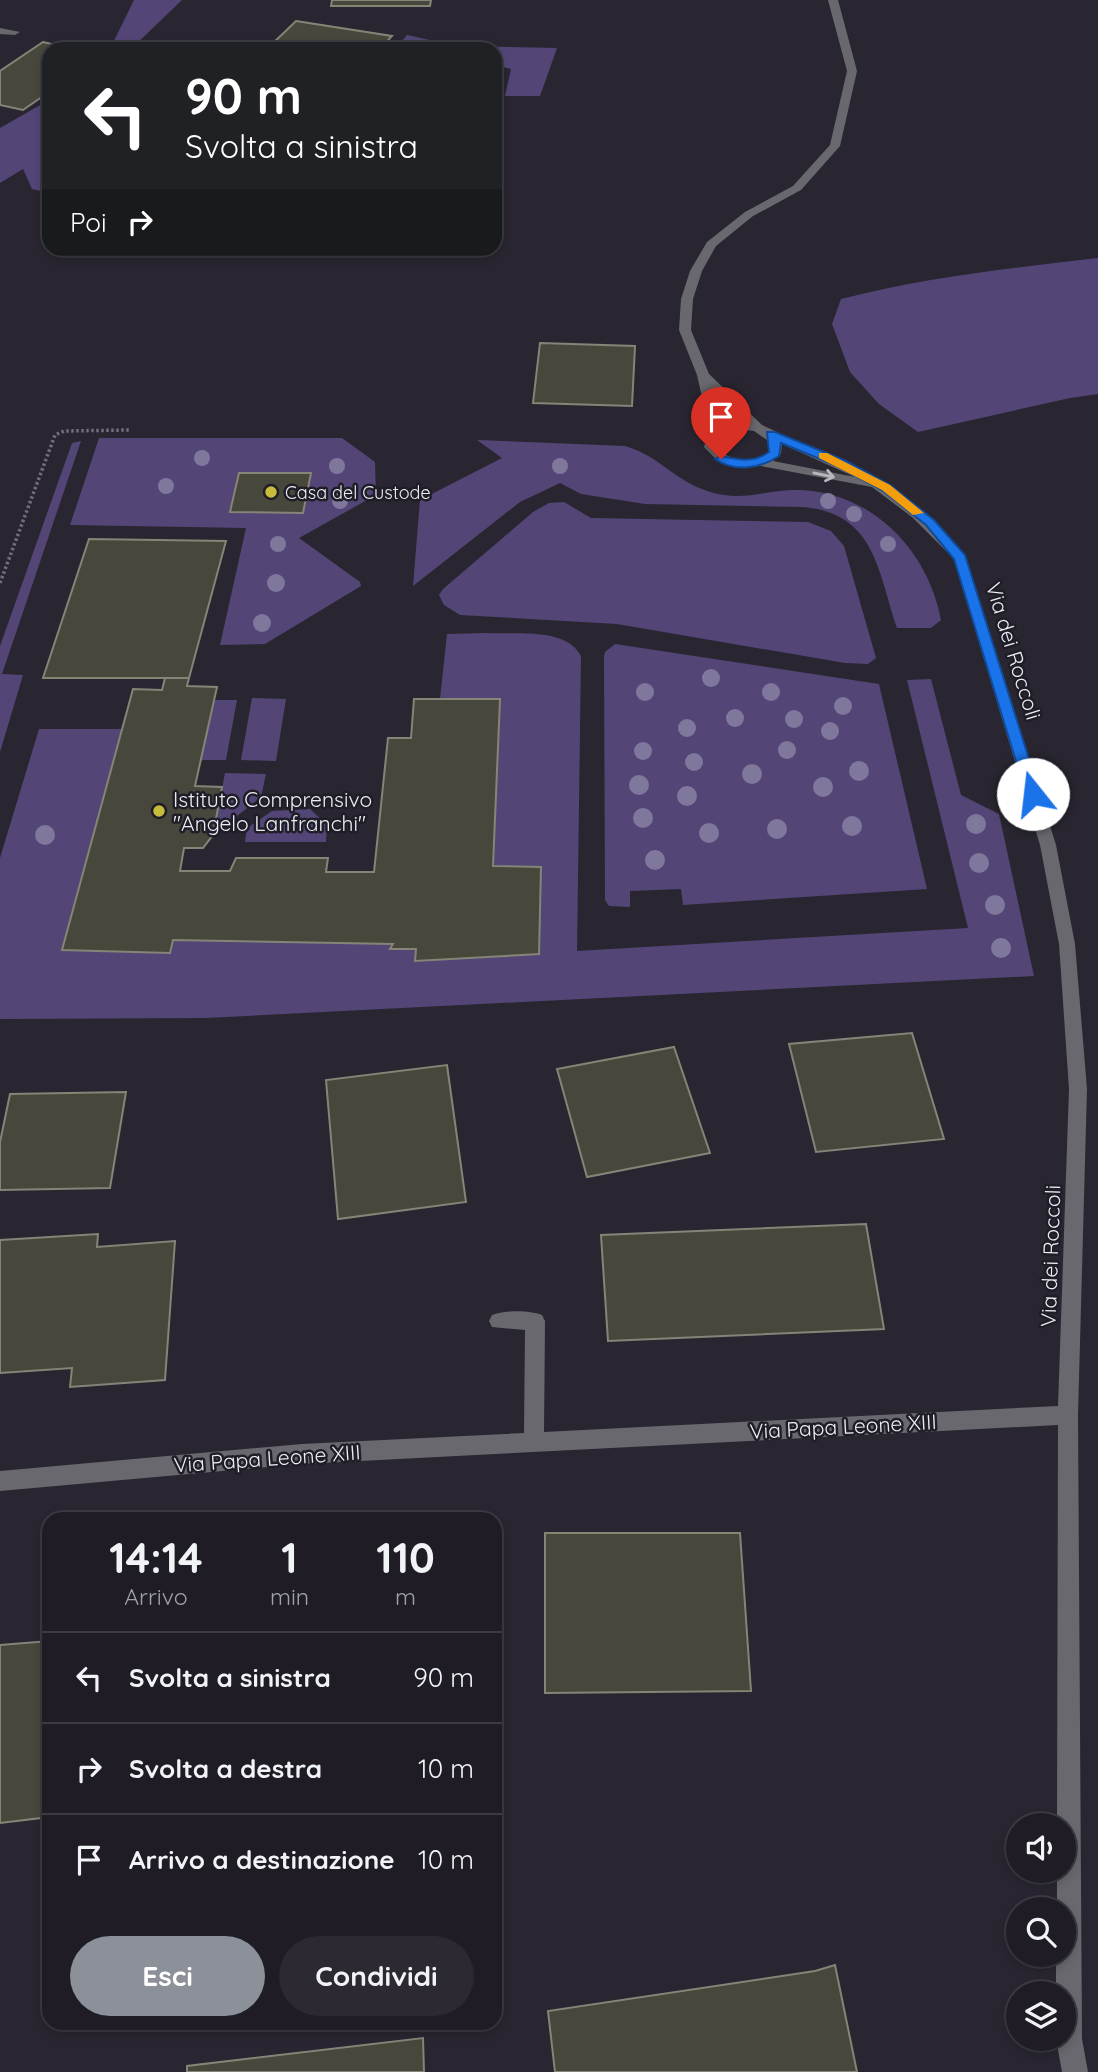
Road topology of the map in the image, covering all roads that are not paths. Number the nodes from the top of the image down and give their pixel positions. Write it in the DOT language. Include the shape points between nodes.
graph roads {
  1 [pos="833,0"];
  2 [pos="0,31"];
  3 [pos="15,32"];
  4 [pos="704,375"];
  5 [pos="757,428"];
  6 [pos="713,435"];
  7 [pos="771,435"];
  8 [pos="761,462"];
  9 [pos="886,488"];
  10 [pos="499,1321"];
  11 [pos="1068,1415"];
  12 [pos="534,1441"];
  13 [pos="0,1481"];
  14 [pos="1075,2072"];
  1 -- 4 [label="street" via="852,71 835,146 797,188 749,214 711,244 687,299 685,330"];
  2 -- 3 [label="street"];
  4 -- 5 [label="street"];
  4 -- 6 [label="street"];
  5 -- 6 [label="street" via="738,425"];
  5 -- 7 [label="street, Via dei Roccoli"];
  6 -- 8 [label="street, Via dei Roccoli" via="710,447 721,459"];
  7 -- 8 [label="street" via="776,440 775,453"];
  7 -- 9 [label="street, Via dei Roccoli" via="842,463"];
  8 -- 9 [label="street, Via dei Roccoli, one-way"];
  9 -- 11 [label="street, Via dei Roccoli" via="930,522 960,558 1053,870 1067,944 1078,1089"];
  10 -- 12 [label="street" via="535,1321"];
  11 -- 12 [label="street, Via Papa Leone XIII"];
  11 -- 14 [label="street, Via dei Roccoli" via="1069,2039"];
  12 -- 13 [label="street, Via Papa Leone XIII" via="302,1454"];
}
